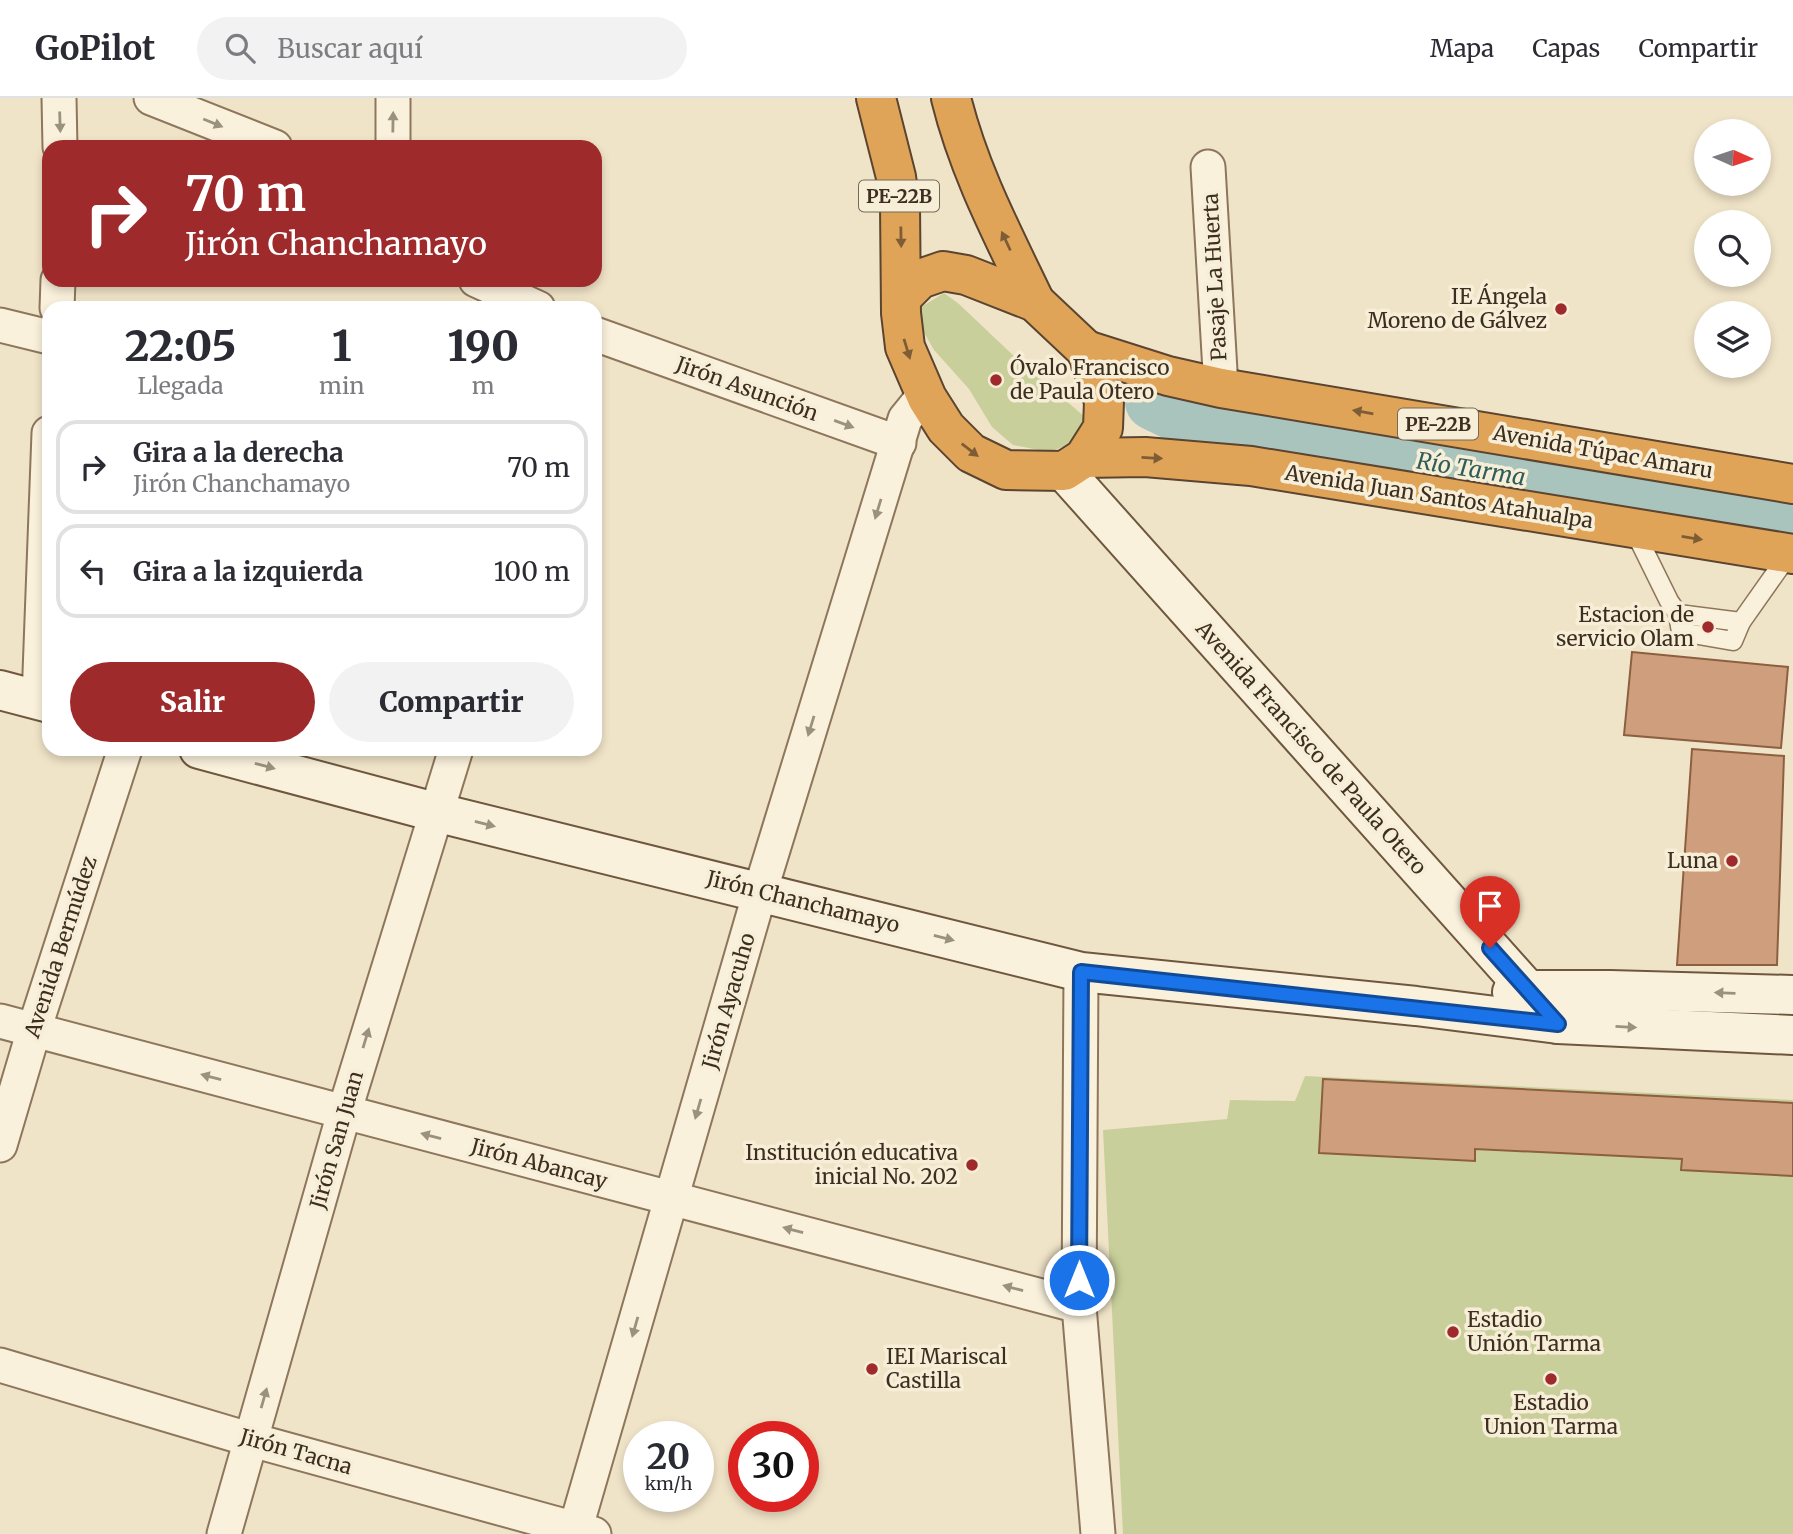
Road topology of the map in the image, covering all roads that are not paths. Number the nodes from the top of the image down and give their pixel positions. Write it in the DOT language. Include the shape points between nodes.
graph roads {
  1 [pos="59,98"];
  2 [pos="151,98"];
  3 [pos="393,98"];
  4 [pos="876,98"];
  5 [pos="951,98"];
  6 [pos="60,140"];
  7 [pos="257,140"];
  8 [pos="393,140"];
  9 [pos="1208,167"];
  10 [pos="491,287"];
  11 [pos="902,297"];
  12 [pos="522,301"];
  13 [pos="1035,302"];
  14 [pos="0,325"];
  15 [pos="42,335"];
  16 [pos="602,338"];
  17 [pos="1086,350"];
  18 [pos="1221,388"];
  19 [pos="927,398"];
  20 [pos="898,443"];
  21 [pos="1074,465"];
  22 [pos="1793,484"];
  23 [pos="1633,528"];
  24 [pos="1791,554"];
  25 [pos="0,690"];
  26 [pos="42,701"];
  27 [pos="123,756"];
  28 [pos="226,756"];
  29 [pos="454,756"];
  30 [pos="435,811"];
  31 [pos="760,892"];
  32 [pos="1081,972"];
  33 [pos="1528,990"];
  34 [pos="1793,995"];
  35 [pos="1416,1006"];
  36 [pos="0,1021"];
  37 [pos="1558,1024"];
  38 [pos="34,1030"];
  39 [pos="1793,1035"];
  40 [pos="344,1113"];
  41 [pos="0,1145"];
  42 [pos="672,1198"];
  43 [pos="1079,1306"];
  44 [pos="0,1365"];
  45 [pos="252,1440"];
  46 [pos="581,1532"];
  47 [pos="224,1534"];
  48 [pos="1098,1534"];
  1 -- 6 [label="street, one-way"];
  2 -- 7 [label="street, one-way"];
  8 -- 3 [label="street, one-way"];
  4 -- 11 [label="highway, PE-22B, one-way" via="900,205"];
  13 -- 5 [label="highway, PE-22B, one-way" via="975,176"];
  9 -- 18 [label="street, Pasaje La Huerta"];
  10 -- 12 [label="street"];
  11 -- 13 [label="highway, PE-22B" via="920,279 943,271 966,275"];
  11 -- 19 [label="highway, PE-22B, one-way" via="905,347"];
  13 -- 17 [label="highway, PE-22B"];
  14 -- 15 [label="street"];
  16 -- 20 [label="street, Jirón Asunción, one-way"];
  17 -- 18 [label="highway, Avenida Túpac Amaru / PE-22B"];
  17 -- 21 [label="highway, PE-22B" via="1104,401 1103,428"];
  22 -- 18 [label="highway, Avenida Túpac Amaru / PE-22B, one-way"];
  19 -- 20 [label="street, Jirón Ayacuho" via="905,419"];
  19 -- 21 [label="highway, PE-22B, one-way" via="946,428 971,453 1006,470"];
  20 -- 31 [label="street, Jirón Ayacuho, one-way"];
  21 -- 23 [label="highway, Avenida Juan Santos Atahualpa / PE-22B, one-way" via="1146,457 1251,466"];
  21 -- 33 [label="main road, Avenida Francisco de Paula Otero"];
  23 -- 24 [label="highway, Avenida Juan Santos Atahualpa / PE-22B, one-way"];
  23 -- 24 [label="lane" via="1678,614 1741,622"];
  25 -- 26 [label="main road"];
  27 -- 38 [label="street, Avenida Bermúdez"];
  28 -- 30 [label="main road, Jirón Chanchamayo, one-way"];
  29 -- 30 [label="street, Jirón San Juan"];
  30 -- 31 [label="main road, Jirón Chanchamayo, one-way"];
  40 -- 30 [label="street, Jirón San Juan, one-way"];
  31 -- 32 [label="main road, Jirón Chanchamayo, one-way"];
  31 -- 42 [label="street, Jirón Ayacuho, one-way"];
  32 -- 35 [label="main road, Jirón Chanchamayo"];
  32 -- 43 [label="street"];
  34 -- 33 [label="main road, Jirón Chanchamayo, one-way"];
  33 -- 35 [label="main road, Jirón Chanchamayo"];
  33 -- 37 [label="main road, Avenida Francisco de Paula Otero"];
  35 -- 37 [label="main road, Jirón Chanchamayo"];
  36 -- 38 [label="street, Jirón Abancay"];
  37 -- 39 [label="main road, Jirón Chanchamayo, one-way"];
  40 -- 38 [label="street, Jirón Abancay, one-way"];
  38 -- 41 [label="street, Avenida Bermúdez"];
  42 -- 40 [label="street, Jirón Abancay, one-way"];
  45 -- 40 [label="street, Jirón San Juan, one-way"];
  43 -- 42 [label="street, Jirón Abancay, one-way"];
  42 -- 46 [label="street, Jirón Ayacuho, one-way"];
  43 -- 48 [label="street"];
  44 -- 45 [label="street, Jirón Tacna"];
  45 -- 46 [label="street, Jirón Tacna"];
  45 -- 47 [label="street, Jirón San Juan"];
}
